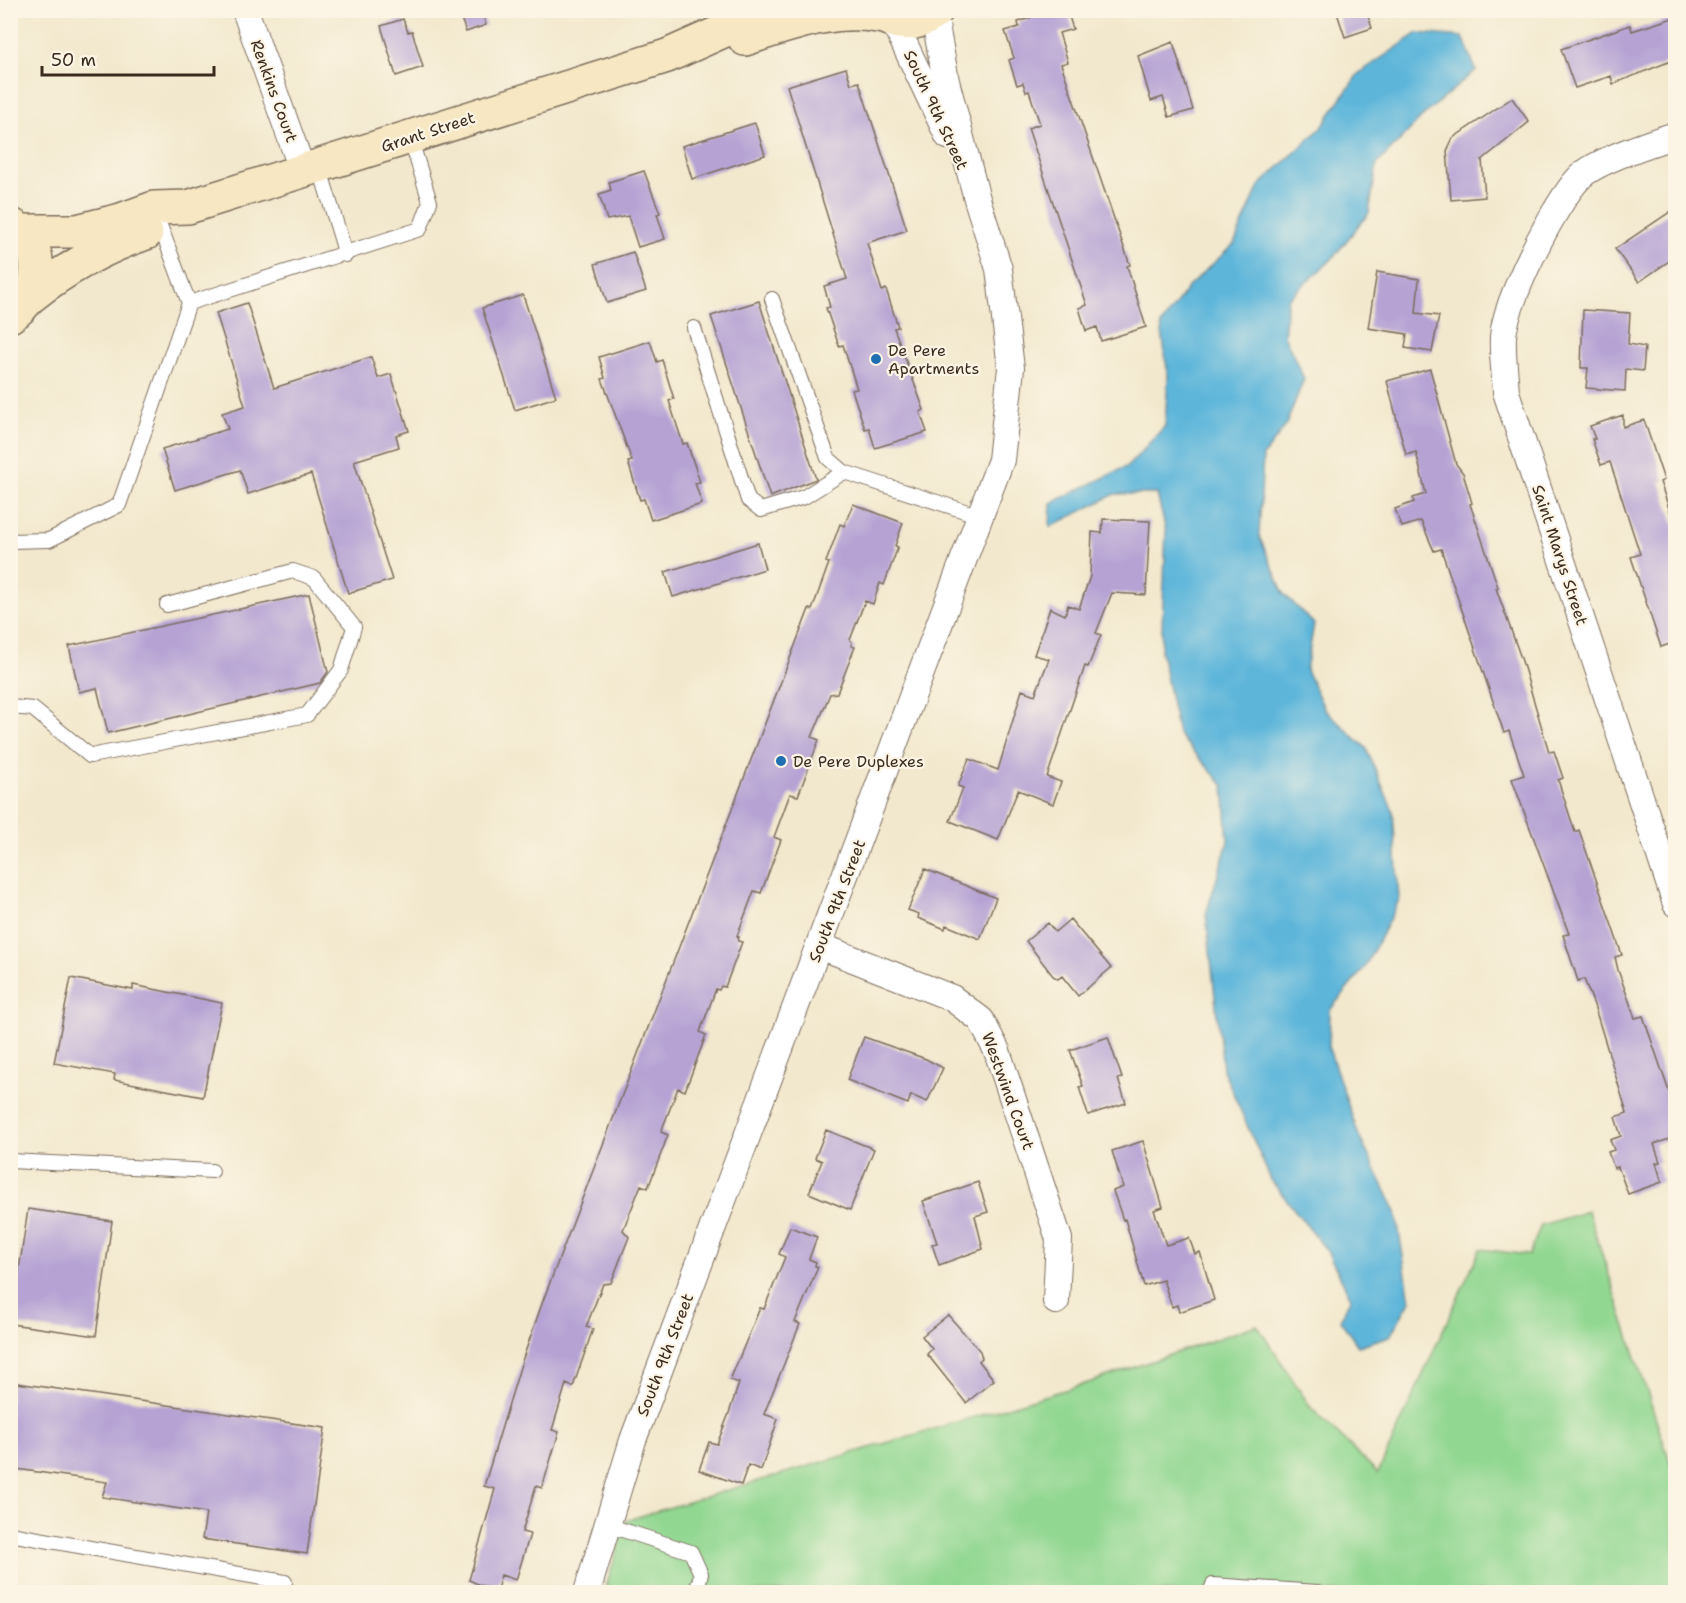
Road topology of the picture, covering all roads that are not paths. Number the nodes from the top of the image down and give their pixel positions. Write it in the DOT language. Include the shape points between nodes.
graph roads {
  1 [pos="245,10"];
  2 [pos="770,10"];
  3 [pos="936,12"];
  4 [pos="884,16"];
  5 [pos="667,56"];
  6 [pos="1676,135"];
  7 [pos="410,138"];
  8 [pos="311,169"];
  9 [pos="977,199"];
  10 [pos="188,207"];
  11 [pos="14,224"];
  12 [pos="160,228"];
  13 [pos="346,255"];
  14 [pos="772,299"];
  15 [pos="189,303"];
  16 [pos="18,314"];
  17 [pos="694,328"];
  18 [pos="844,472"];
  19 [pos="980,516"];
  20 [pos="10,540"];
  21 [pos="167,605"];
  22 [pos="10,707"];
  23 [pos="1676,904"];
  24 [pos="820,946"];
  25 [pos="10,1161"];
  26 [pos="212,1171"];
  27 [pos="1056,1301"];
  28 [pos="607,1525"];
  29 [pos="10,1534"];
  30 [pos="285,1582"];
  31 [pos="587,1593"];
  32 [pos="696,1593"];
  33 [pos="1210,1593"];
  34 [pos="1317,1593"];
  1 -- 8 [label="street, Renkins Court"];
  2 -- 5 [label="street, Grant Street"];
  3 -- 4 [label="street, Grant Street" via="908,23"];
  3 -- 9 [label="street, South 9th Street" via="946,81"];
  4 -- 5 [label="street, Grant Street" via="827,16 720,46"];
  4 -- 9 [label="street, South 9th Street" via="913,57"];
  5 -- 7 [label="street, Grant Street"];
  6 -- 23 [label="street, Saint Marys Street" via="1633,149 1581,176 1557,208 1519,282 1503,335 1506,392"];
  7 -- 8 [label="street, Grant Street"];
  7 -- 13 [label="lane" via="430,202 420,229"];
  8 -- 10 [label="street, Grant Street"];
  8 -- 13 [label="lane"];
  9 -- 19 [label="street, South 9th Street" via="999,269 1011,368 1000,460"];
  10 -- 11 [label="street, Grant Street" via="154,208 76,231"];
  10 -- 12 [label="street, Grant Street"];
  11 -- 16 [label="street" via="31,245 37,262 37,280"];
  12 -- 15 [label="lane"];
  12 -- 16 [label="street, Grant Street" via="87,257"];
  13 -- 15 [label="lane"];
  14 -- 18 [label="lane" via="828,458"];
  15 -- 20 [label="lane" via="119,504 49,540"];
  17 -- 18 [label="lane" via="748,500 761,510 804,497"];
  18 -- 19 [label="lane"];
  19 -- 24 [label="street, South 9th Street"];
  21 -- 22 [label="lane" via="292,571 314,578 354,627 341,670 307,715 90,756 33,709"];
  24 -- 27 [label="street, Westwind Court" via="952,998 981,1020 997,1051 1059,1239"];
  24 -- 28 [label="street, South 9th Street" via="633,1440"];
  25 -- 26 [label="lane"];
  28 -- 31 [label="street, South 9th Street"];
  28 -- 32 [label="lane" via="691,1552 701,1574"];
  29 -- 30 [label="lane"];
  33 -- 34 [label="lane" via="1213,1584"];
}
